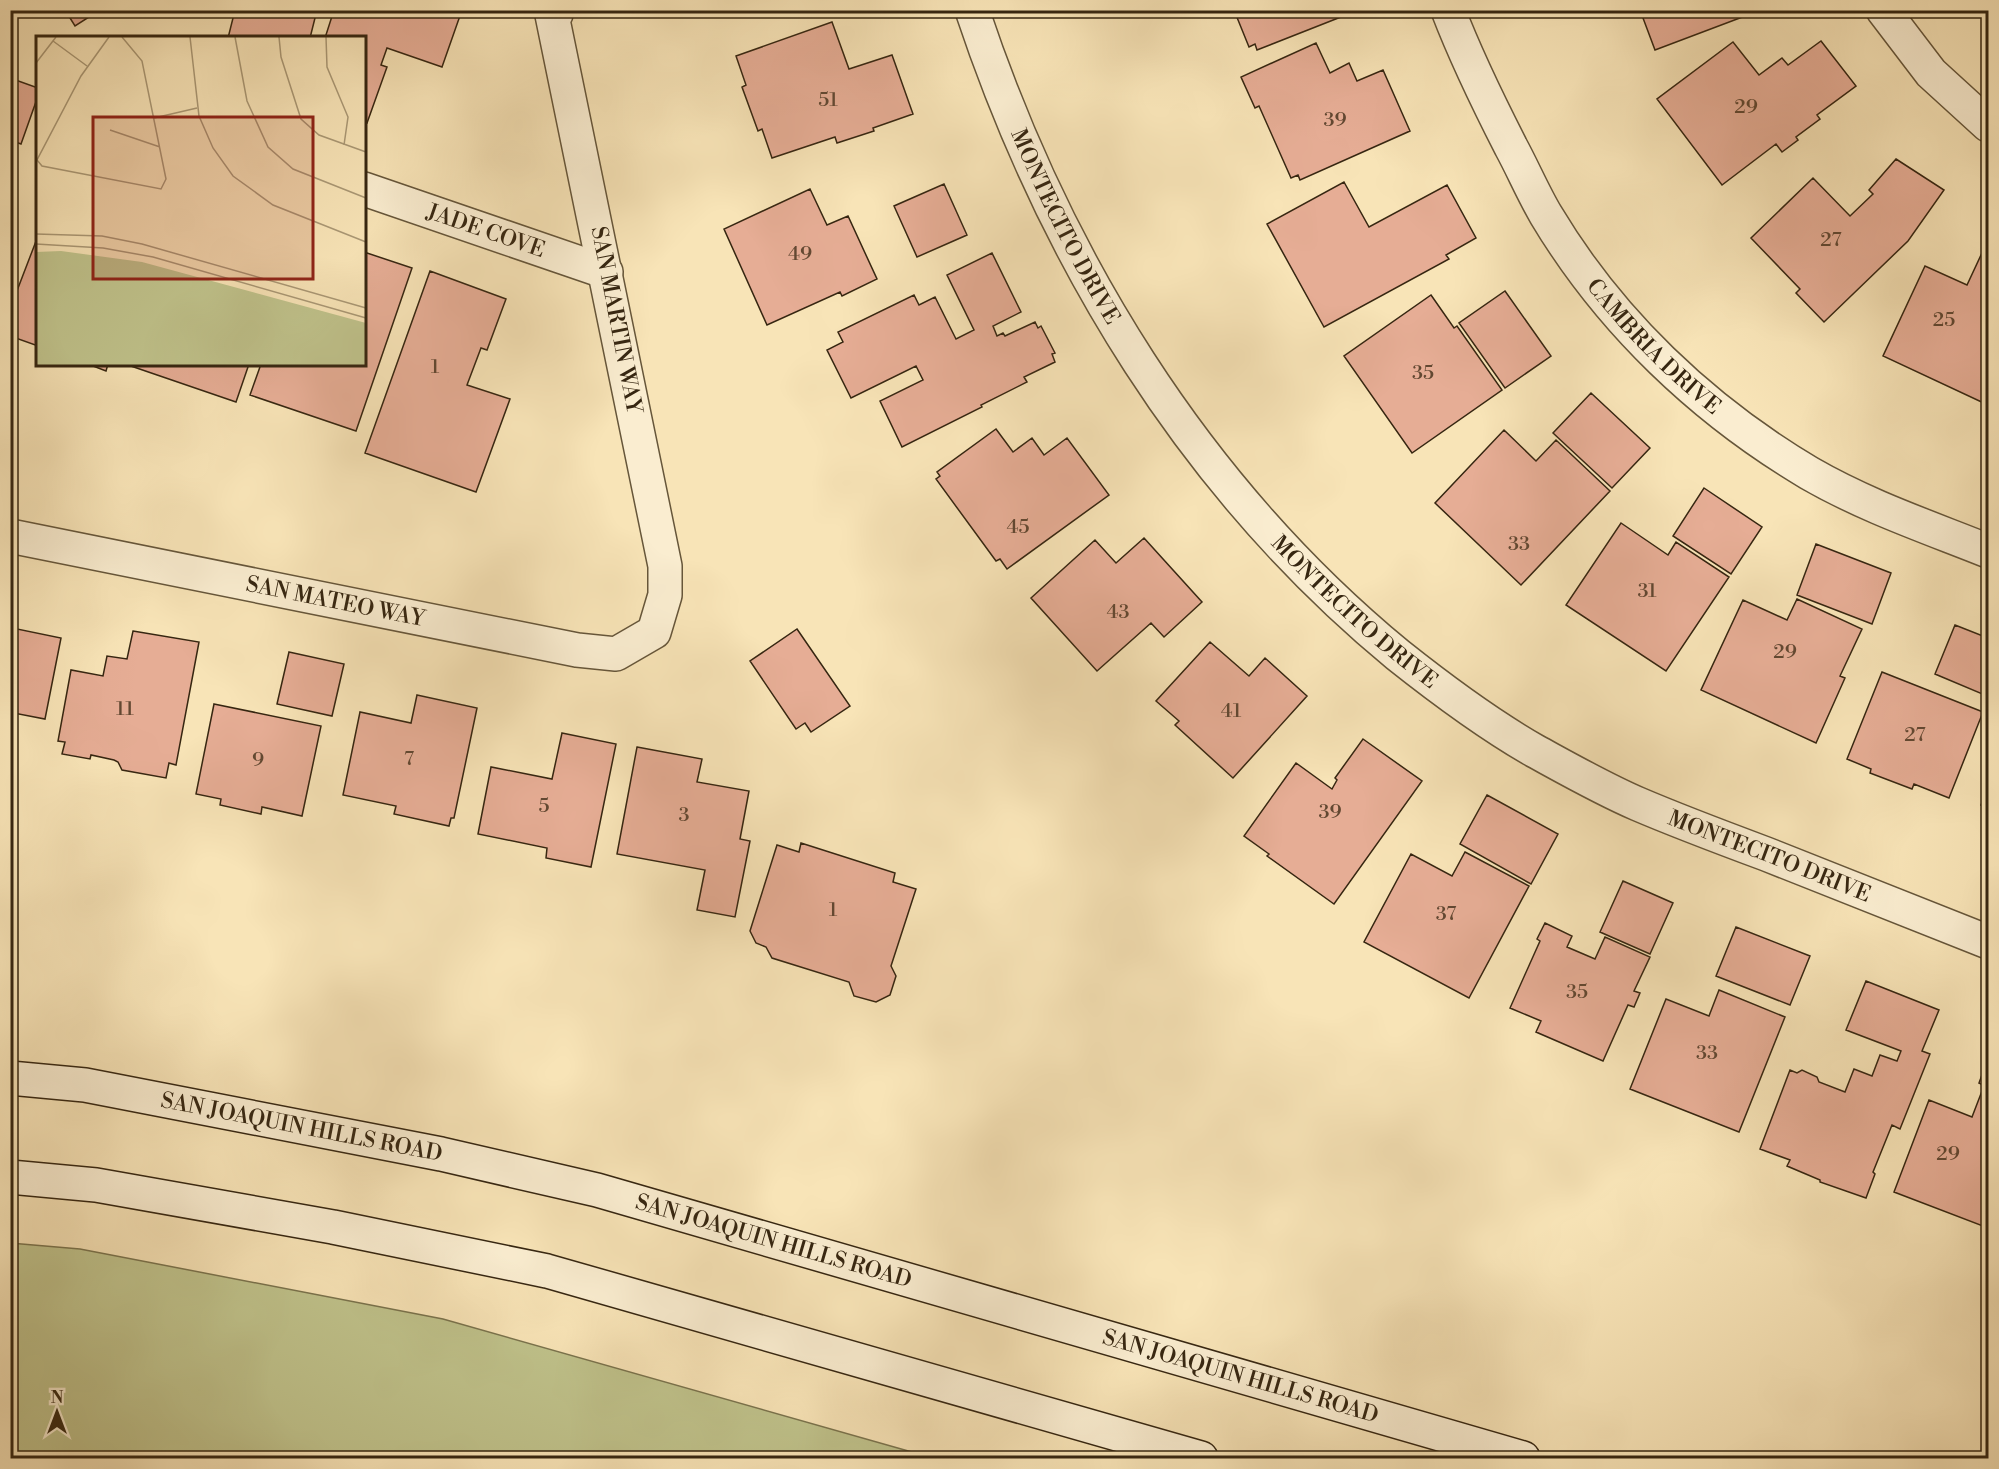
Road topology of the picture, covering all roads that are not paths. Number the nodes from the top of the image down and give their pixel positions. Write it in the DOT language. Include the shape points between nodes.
graph roads {
  1 [pos="972,10"];
  2 [pos="1448,10"];
  3 [pos="1883,10"];
  4 [pos="560,12"];
  5 [pos="1989,125"];
  6 [pos="366,190"];
  7 [pos="606,272"];
  8 [pos="10,536"];
  9 [pos="1989,550"];
  10 [pos="654,632"];
  11 [pos="1989,942"];
  12 [pos="10,1078"];
  13 [pos="10,1177"];
  14 [pos="1201,1458"];
  15 [pos="1523,1458"];
  1 -- 11 [label="street, MONTECITO DRIVE" via="991,68 1052,212 1130,348 1221,475 1279,543 1351,616 1486,721 1636,803"];
  2 -- 9 [label="street, CAMBRIA DRIVE" via="1488,103 1546,215 1588,277 1635,334 1689,387 1739,427 1810,474 1877,508"];
  3 -- 5 [label="street" via="1931,74"];
  4 -- 7 [label="street, SAN MARTIN WAY" via="552,15"];
  6 -- 7 [label="street, JADE COVE"];
  7 -- 10 [label="street, SAN MARTIN WAY" via="665,566 665,595"];
  8 -- 10 [label="street, SAN MATEO WAY" via="577,650 616,654"];
  12 -- 15 [label="street, SAN JOAQUIN HILLS ROAD" via="85,1085 441,1154 597,1190"];
  13 -- 14 [label="street" via="107,1187 333,1227 547,1271"];
}
